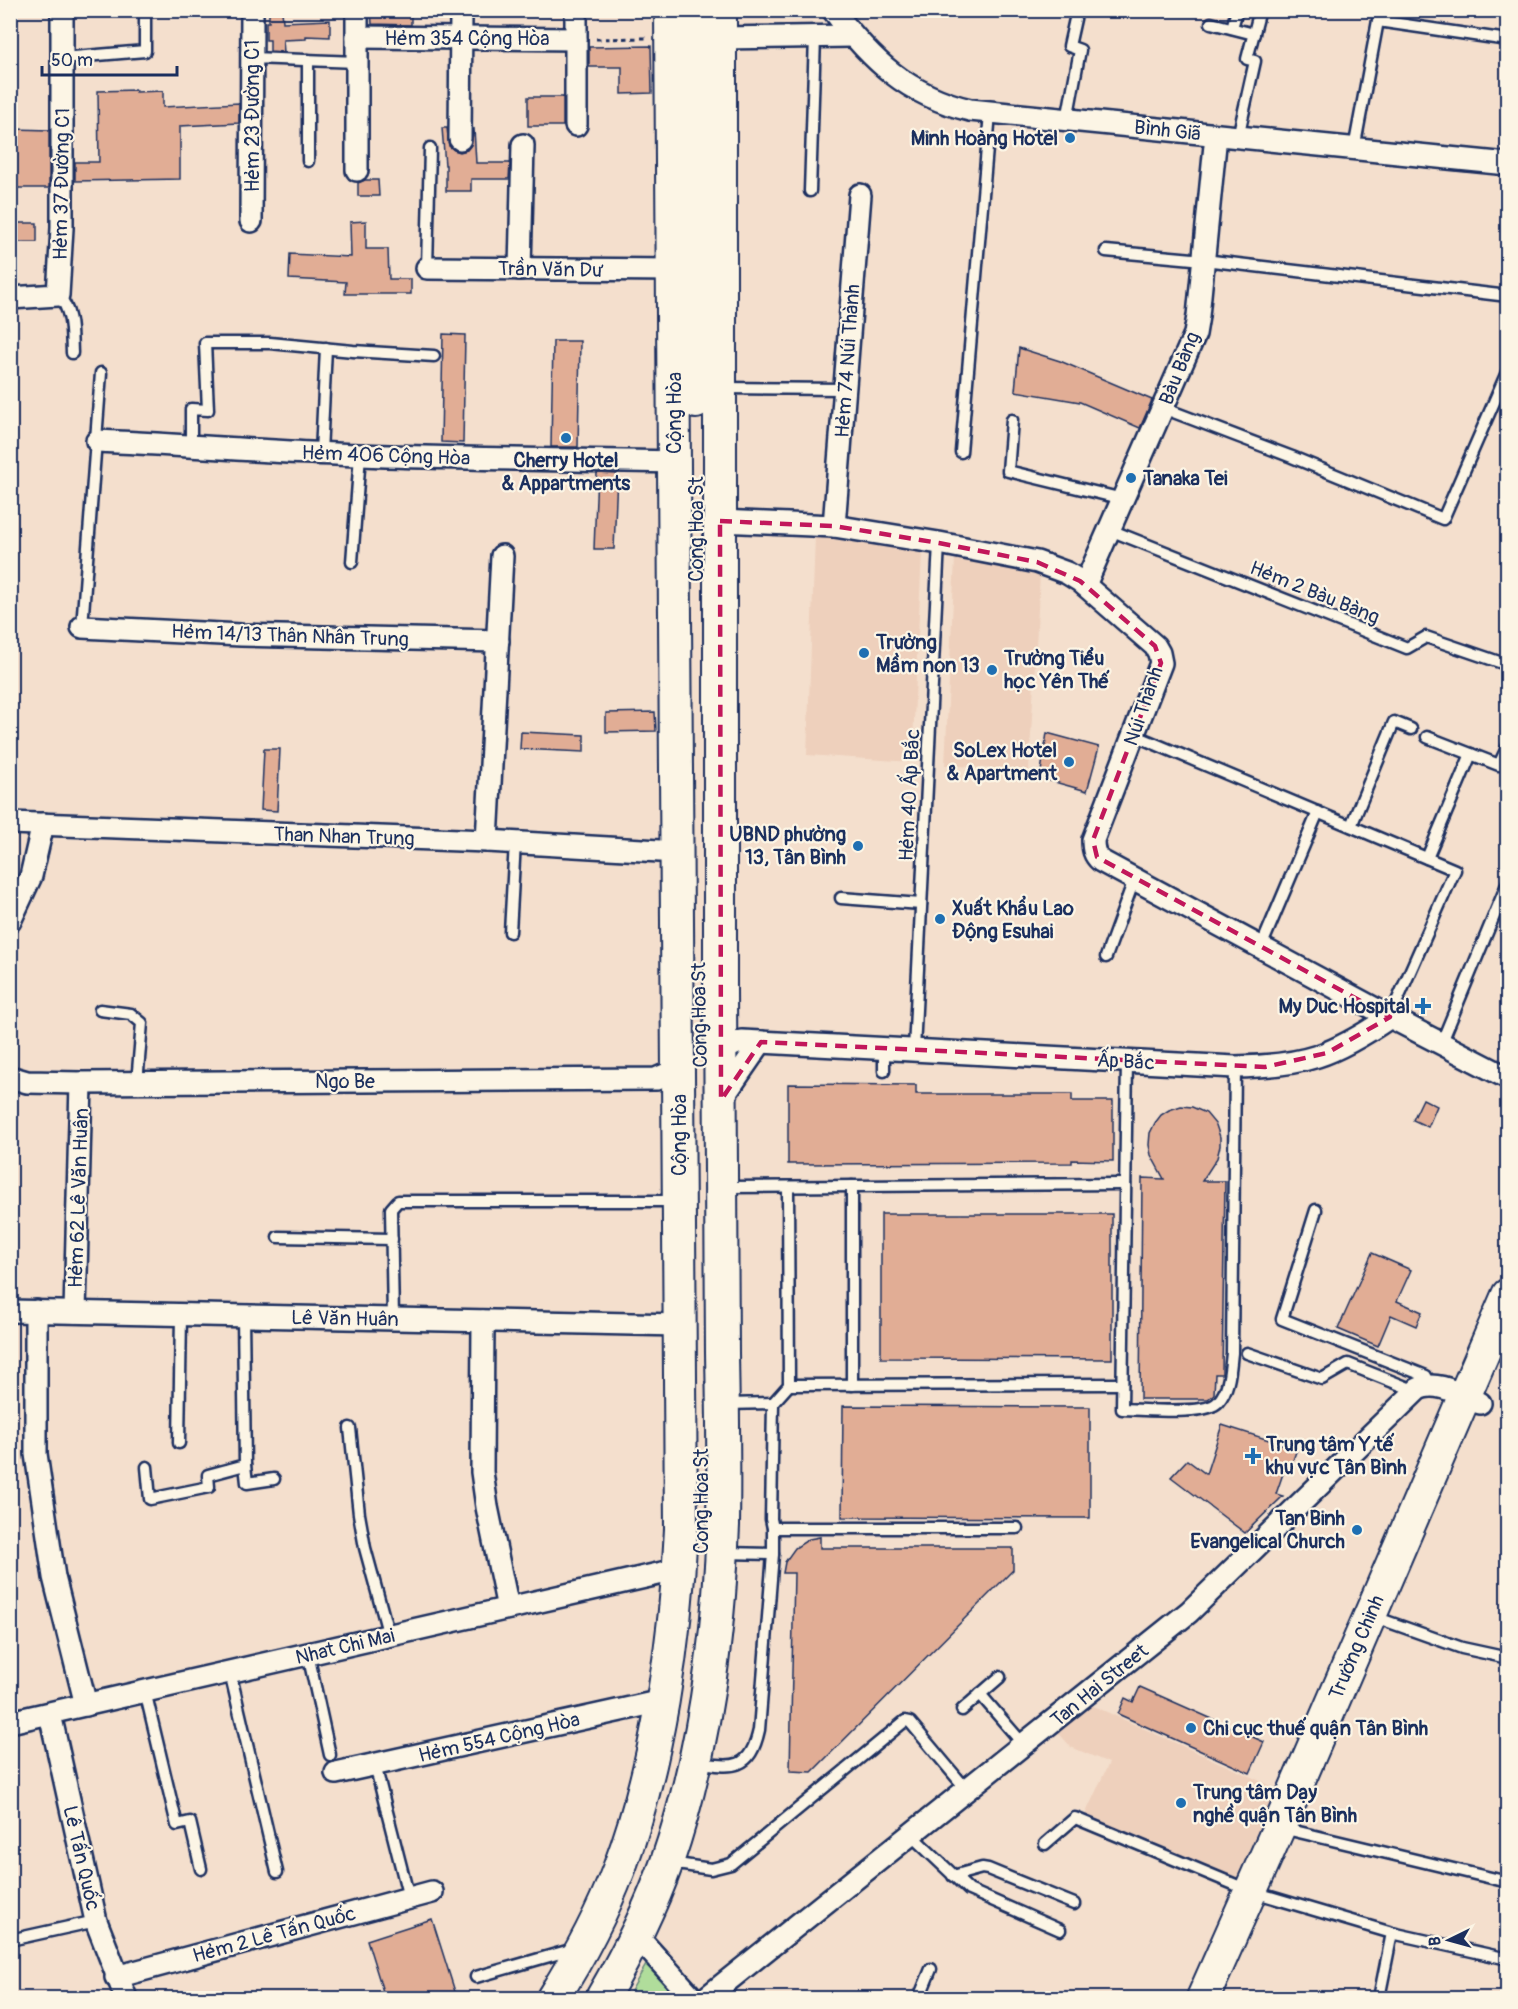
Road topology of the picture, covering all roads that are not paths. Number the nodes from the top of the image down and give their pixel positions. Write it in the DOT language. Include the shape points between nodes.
graph roads {
  1 [pos="62,10"];
  2 [pos="145,10"];
  3 [pos="252,10"];
  4 [pos="357,10"];
  5 [pos="461,10"];
  6 [pos="576,10"];
  7 [pos="695,10"];
  8 [pos="832,10"];
  9 [pos="1077,10"];
  10 [pos="1237,10"];
  11 [pos="1260,10"];
  12 [pos="1379,16"];
  13 [pos="1211,23"];
  14 [pos="672,24"];
  15 [pos="720,24"];
  16 [pos="1232,28"];
  17 [pos="1254,34"];
  18 [pos="852,36"];
  19 [pos="357,37"];
  20 [pos="815,37"];
  21 [pos="461,38"];
  22 [pos="576,39"];
  23 [pos="1508,40"];
  24 [pos="62,58"];
  25 [pos="252,58"];
  26 [pos="308,60"];
  27 [pos="357,62"];
  28 [pos="990,113"];
  29 [pos="1067,120"];
  30 [pos="576,125"];
  31 [pos="1216,135"];
  32 [pos="1238,137"];
  33 [pos="460,139"];
  34 [pos="523,145"];
  35 [pos="430,148"];
  36 [pos="1354,149"];
  37 [pos="308,161"];
  38 [pos="1508,164"];
  39 [pos="357,170"];
  40 [pos="810,191"];
  41 [pos="860,195"];
  42 [pos="251,221"];
  43 [pos="1106,251"];
  44 [pos="1204,260"];
  45 [pos="427,268"];
  46 [pos="520,269"];
  47 [pos="673,270"];
  48 [pos="58,295"];
  49 [pos="1508,296"];
  50 [pos="10,298"];
  51 [pos="326,348"];
  52 [pos="72,354"];
  53 [pos="434,356"];
  54 [pos="1508,370"];
  55 [pos="101,374"];
  56 [pos="720,388"];
  57 [pos="845,388"];
  58 [pos="1163,408"];
  59 [pos="1012,420"];
  60 [pos="97,441"];
  61 [pos="191,445"];
  62 [pos="962,452"];
  63 [pos="321,453"];
  64 [pos="360,455"];
  65 [pos="675,462"];
  66 [pos="1123,499"];
  67 [pos="720,521"];
  68 [pos="834,526"];
  69 [pos="1110,530"];
  70 [pos="939,543"];
  71 [pos="502,556"];
  72 [pos="352,562"];
  73 [pos="1085,585"];
  74 [pos="82,627"];
  75 [pos="498,641"];
  76 [pos="1508,665"];
  77 [pos="1411,729"];
  78 [pos="1134,735"];
  79 [pos="1427,736"];
  80 [pos="1508,746"];
  81 [pos="1471,754"];
  82 [pos="1318,812"];
  83 [pos="10,823"];
  84 [pos="43,824"];
  85 [pos="1351,826"];
  86 [pos="487,841"];
  87 [pos="515,842"];
  88 [pos="677,852"];
  89 [pos="1428,858"];
  90 [pos="1134,880"];
  91 [pos="1508,882"];
  92 [pos="840,898"];
  93 [pos="921,904"];
  94 [pos="10,921"];
  95 [pos="510,932"];
  96 [pos="1261,947"];
  97 [pos="1106,957"];
  98 [pos="100,1010"];
  99 [pos="1390,1017"];
  100 [pos="761,1042"];
  101 [pos="1441,1044"];
  102 [pos="884,1049"];
  103 [pos="914,1050"];
  104 [pos="699,1060"];
  105 [pos="1127,1061"];
  106 [pos="1234,1067"];
  107 [pos="884,1071"];
  108 [pos="1508,1078"];
  109 [pos="16,1080"];
  110 [pos="81,1083"];
  111 [pos="137,1083"];
  112 [pos="721,1100"];
  113 [pos="1125,1184"];
  114 [pos="852,1186"];
  115 [pos="721,1187"];
  116 [pos="788,1187"];
  117 [pos="680,1202"];
  118 [pos="1316,1210"];
  119 [pos="278,1237"];
  120 [pos="392,1239"];
  121 [pos="1508,1295"];
  122 [pos="10,1311"];
  123 [pos="36,1311"];
  124 [pos="75,1312"];
  125 [pos="181,1315"];
  126 [pos="243,1316"];
  127 [pos="393,1319"];
  128 [pos="483,1321"];
  129 [pos="680,1325"];
  130 [pos="1508,1341"];
  131 [pos="1247,1353"];
  132 [pos="1122,1384"];
  133 [pos="789,1385"];
  134 [pos="852,1385"];
  135 [pos="1423,1388"];
  136 [pos="1472,1400"];
  137 [pos="772,1403"];
  138 [pos="722,1404"];
  139 [pos="350,1428"];
  140 [pos="179,1443"];
  141 [pos="244,1465"];
  142 [pos="147,1467"];
  143 [pos="274,1479"];
  144 [pos="773,1528"];
  145 [pos="1017,1528"];
  146 [pos="722,1553"];
  147 [pos="773,1554"];
  148 [pos="680,1569"];
  149 [pos="508,1608"];
  150 [pos="1386,1621"];
  151 [pos="389,1636"];
  152 [pos="308,1654"];
  153 [pos="1508,1658"];
  154 [pos="230,1672"];
  155 [pos="1000,1677"];
  156 [pos="146,1691"];
  157 [pos="980,1694"];
  158 [pos="662,1701"];
  159 [pos="86,1705"];
  160 [pos="962,1710"];
  161 [pos="50,1714"];
  162 [pos="10,1722"];
  163 [pos="1024,1745"];
  164 [pos="694,1761"];
  165 [pos="333,1764"];
  166 [pos="375,1765"];
  167 [pos="967,1790"];
  168 [pos="1287,1829"];
  169 [pos="911,1835"];
  170 [pos="1045,1844"];
  171 [pos="667,1863"];
  172 [pos="201,1869"];
  173 [pos="277,1872"];
  174 [pos="953,1876"];
  175 [pos="1508,1882"];
  176 [pos="432,1892"];
  177 [pos="1259,1894"];
  178 [pos="409,1898"];
  179 [pos="1074,1904"];
  180 [pos="96,1920"];
  181 [pos="1060,1930"];
  182 [pos="1392,1933"];
  183 [pos="636,1935"];
  184 [pos="10,1940"];
  185 [pos="584,1947"];
  186 [pos="1508,1959"];
  187 [pos="931,1969"];
  188 [pos="116,1977"];
  189 [pos="476,1977"];
  190 [pos="126,1998"];
  191 [pos="553,1998"];
  192 [pos="578,1998"];
  193 [pos="602,1998"];
  194 [pos="693,1998"];
  195 [pos="706,1998"];
  196 [pos="919,1998"];
  197 [pos="1203,1998"];
  198 [pos="1222,1998"];
  199 [pos="1379,1998"];
  1 -- 24 [label="street, Hẻm 37 Đường C1"];
  2 -- 24 [label="lane" via="145,51"];
  3 -- 25 [label="street, Hẻm 23 Đường C1"];
  4 -- 19 [label="street"];
  5 -- 21 [label="street"];
  6 -- 22 [label="street"];
  7 -- 104 [label="main road, Cong Hoa St"];
  8 -- 18 [label="street, Bình Giã"];
  8 -- 20 [label="street"];
  9 -- 29 [label="lane" via="1069,46 1080,50"];
  10 -- 16 [label="lane"];
  11 -- 17 [label="lane"];
  12 -- 23 [label="lane"];
  12 -- 36 [label="lane"];
  13 -- 16 [label="lane"];
  14 -- 47 [label="main road, Cộng Hòa"];
  15 -- 20 [label="street"];
  15 -- 56 [label="main road, Cong Hoa St"];
  16 -- 17 [label="lane"];
  17 -- 32 [label="lane" via="1246,59 1255,61"];
  18 -- 20 [label="street"];
  18 -- 28 [label="street, Bình Giã" via="886,70 917,90 951,106"];
  19 -- 21 [label="street, Hẻm 354 Cộng Hòa"];
  19 -- 27 [label="street"];
  20 -- 40 [label="lane"];
  21 -- 22 [label="street, Hẻm 354 Cộng Hòa"];
  21 -- 33 [label="street"];
  22 -- 30 [label="street"];
  24 -- 48 [label="street, Hẻm 37 Đường C1"];
  25 -- 26 [label="lane"];
  25 -- 42 [label="street, Hẻm 23 Đường C1"];
  26 -- 27 [label="lane"];
  26 -- 37 [label="lane"];
  27 -- 39 [label="street"];
  28 -- 29 [label="street, Bình Giã"];
  28 -- 62 [label="lane"];
  29 -- 31 [label="street, Bình Giã"];
  31 -- 32 [label="street, Bình Giã"];
  31 -- 44 [label="street, Bàu Bàng"];
  32 -- 36 [label="street, Bình Giã"];
  34 -- 46 [label="street"];
  35 -- 45 [label="lane"];
  36 -- 38 [label="street, Bình Giã"];
  41 -- 57 [label="street, Hẻm 74 Núi Thành"];
  43 -- 44 [label="lane"];
  44 -- 49 [label="lane"];
  44 -- 58 [label="street, Bàu Bàng" via="1197,328"];
  45 -- 46 [label="street, Trần Văn Dư"];
  46 -- 47 [label="street, Trần Văn Dư"];
  47 -- 65 [label="main road, Cộng Hòa"];
  48 -- 50 [label="street"];
  48 -- 52 [label="lane, Hẻm 37 Đường C1" via="70,320"];
  51 -- 53 [label="lane"];
  51 -- 61 [label="lane" via="206,343 208,410 191,409"];
  51 -- 63 [label="lane"];
  54 -- 58 [label="lane" via="1443,519"];
  55 -- 60 [label="lane"];
  56 -- 57 [label="lane"];
  56 -- 67 [label="main road, Cong Hoa St"];
  57 -- 68 [label="street, Hẻm 74 Núi Thành"];
  58 -- 66 [label="street, Bàu Bàng"];
  59 -- 66 [label="lane" via="1008,471"];
  60 -- 61 [label="street, Hẻm 406 Cộng Hòa"];
  60 -- 74 [label="lane"];
  61 -- 63 [label="street, Hẻm 406 Cộng Hòa"];
  63 -- 64 [label="street, Hẻm 406 Cộng Hòa"];
  64 -- 65 [label="street, Hẻm 406 Cộng Hòa"];
  64 -- 72 [label="lane"];
  65 -- 88 [label="main road, Cộng Hòa"];
  66 -- 69 [label="street, Bàu Bàng"];
  67 -- 68 [label="street, Núi Thành"];
  67 -- 104 [label="main road, Cong Hoa St"];
  68 -- 70 [label="street, Núi Thành"];
  69 -- 73 [label="street, Bàu Bàng"];
  69 -- 76 [label="lane, Hẻm 2 Bàu Bàng" via="1407,648 1426,637"];
  70 -- 73 [label="street, Núi Thành" via="1037,562 1067,573"];
  70 -- 93 [label="lane, Hẻm 40 Ấp Bắc"];
  71 -- 75 [label="street"];
  73 -- 78 [label="street, Núi Thành" via="1159,653 1160,669"];
  74 -- 75 [label="street, Hẻm 14/13 Thân Nhân Trung"];
  75 -- 86 [label="street"];
  77 -- 85 [label="lane" via="1394,722"];
  78 -- 82 [label="lane"];
  78 -- 90 [label="street, Núi Thành" via="1093,840 1101,861"];
  79 -- 81 [label="lane"];
  80 -- 81 [label="lane" via="1500,765"];
  81 -- 89 [label="lane"];
  82 -- 85 [label="lane"];
  82 -- 96 [label="lane"];
  83 -- 84 [label="street, Than Nhan Trung"];
  84 -- 86 [label="street, Than Nhan Trung"];
  84 -- 94 [label="street" via="31,876"];
  85 -- 89 [label="lane"];
  86 -- 87 [label="street, Than Nhan Trung"];
  87 -- 88 [label="street, Than Nhan Trung"];
  87 -- 95 [label="lane"];
  88 -- 104 [label="main road, Cong Hoa St"];
  89 -- 99 [label="lane" via="1455,870"];
  90 -- 96 [label="street, Núi Thành"];
  90 -- 97 [label="lane"];
  91 -- 101 [label="lane"];
  92 -- 93 [label="lane"];
  93 -- 103 [label="lane, Hẻm 40 Ấp Bắc"];
  96 -- 99 [label="street, Núi Thành"];
  98 -- 111 [label="lane" via="131,1014 142,1023"];
  99 -- 101 [label="street"];
  99 -- 106 [label="street, Ấp Bắc" via="1343,1047 1311,1059"];
  100 -- 102 [label="street, Ấp Bắc"];
  100 -- 104 [label="street, Ấp Bắc" via="742,1041"];
  100 -- 112 [label="street"];
  101 -- 108 [label="street"];
  102 -- 103 [label="street, Ấp Bắc"];
  102 -- 107 [label="lane"];
  103 -- 105 [label="street, Ấp Bắc"];
  104 -- 111 [label="street, Ngo Be" via="656,1079"];
  104 -- 112 [label="main road"];
  104 -- 117 [label="main road, Cộng Hòa"];
  104 -- 192 [label="main road, Cong Hoa St" via="702,1521 689,1668 656,1825 606,1947"];
  105 -- 106 [label="street, Ấp Bắc"];
  105 -- 113 [label="lane"];
  106 -- 132 [label="lane" via="1232,1353 1226,1389 1219,1401 1207,1409 1122,1409"];
  109 -- 110 [label="street, Ngo Be"];
  110 -- 111 [label="street, Ngo Be"];
  110 -- 124 [label="street, Hẻm 62 Lê Văn Huân"];
  112 -- 115 [label="main road, Cong Hoa St"];
  113 -- 114 [label="lane"];
  113 -- 132 [label="lane"];
  114 -- 116 [label="lane"];
  114 -- 134 [label="lane"];
  115 -- 116 [label="lane"];
  115 -- 138 [label="main road, Cong Hoa St"];
  116 -- 133 [label="lane"];
  117 -- 120 [label="lane" via="398,1201 391,1209"];
  117 -- 129 [label="main road, Cong Hoa St"];
  118 -- 135 [label="lane" via="1282,1319 1426,1376"];
  119 -- 120 [label="lane"];
  120 -- 127 [label="lane"];
  121 -- 136 [label="main road, Trường Chinh"];
  122 -- 123 [label="street, Lê Văn Huân"];
  123 -- 124 [label="street, Lê Văn Huân"];
  123 -- 159 [label="street" via="36,1454 54,1577"];
  124 -- 125 [label="street, Lê Văn Huân"];
  125 -- 126 [label="street, Lê Văn Huân"];
  125 -- 140 [label="lane"];
  126 -- 127 [label="street, Lê Văn Huân"];
  126 -- 141 [label="lane"];
  127 -- 128 [label="street, Lê Văn Huân"];
  128 -- 129 [label="street, Lê Văn Huân"];
  128 -- 149 [label="street" via="482,1472"];
  129 -- 148 [label="main road, Cong Hoa St"];
  130 -- 136 [label="main road, Trường Chinh"];
  131 -- 135 [label="lane" via="1322,1379 1348,1364"];
  132 -- 134 [label="lane"];
  133 -- 134 [label="lane"];
  133 -- 137 [label="lane"];
  135 -- 136 [label="street" via="1437,1386"];
  135 -- 163 [label="street, Tan Hai Street" via="1189,1612"];
  136 -- 150 [label="main road, Trường Chinh"];
  136 -- 168 [label="main road, Trường Chinh"];
  137 -- 138 [label="lane"];
  137 -- 144 [label="lane"];
  138 -- 146 [label="main road, Cong Hoa St"];
  139 -- 151 [label="lane" via="358,1514"];
  141 -- 142 [label="lane" via="208,1475 210,1487 150,1499"];
  141 -- 143 [label="lane" via="247,1483"];
  144 -- 145 [label="lane"];
  144 -- 147 [label="lane"];
  146 -- 147 [label="lane"];
  146 -- 164 [label="main road, Cong Hoa St" via="714,1646"];
  147 -- 164 [label="lane" via="756,1745 748,1757 730,1766"];
  148 -- 149 [label="street, Nhat Chi Mai"];
  148 -- 158 [label="main road, Cong Hoa St"];
  149 -- 151 [label="street, Nhat Chi Mai"];
  150 -- 153 [label="lane" via="1462,1648"];
  150 -- 168 [label="main road, Trường Chinh"];
  151 -- 152 [label="street, Nhat Chi Mai"];
  152 -- 154 [label="street, Nhat Chi Mai"];
  152 -- 165 [label="lane"];
  154 -- 156 [label="street, Nhat Chi Mai"];
  154 -- 173 [label="lane"];
  155 -- 157 [label="lane"];
  156 -- 159 [label="street, Nhat Chi Mai"];
  156 -- 172 [label="lane" via="177,1825 190,1822"];
  157 -- 160 [label="lane"];
  157 -- 163 [label="lane"];
  158 -- 166 [label="street, Hẻm 554 Cộng Hòa"];
  158 -- 185 [label="main road, Cong Hoa St" via="619,1869"];
  159 -- 161 [label="street, Nhat Chi Mai"];
  161 -- 162 [label="street, Nhat Chi Mai"];
  161 -- 180 [label="street, Lê Tấn Quốc"];
  163 -- 167 [label="street, Tan Hai Street"];
  164 -- 171 [label="main road, Cong Hoa St"];
  165 -- 166 [label="street, Hẻm 554 Cộng Hòa"];
  166 -- 178 [label="lane"];
  167 -- 169 [label="street, Tan Hai Street"];
  167 -- 171 [label="lane" via="910,1722 905,1721 731,1864 711,1869"];
  168 -- 175 [label="lane"];
  168 -- 177 [label="main road, Trường Chinh"];
  169 -- 174 [label="lane"];
  169 -- 195 [label="street, Tan Hai Street"];
  170 -- 177 [label="lane" via="1075,1818"];
  171 -- 183 [label="main road, Cong Hoa St"];
  174 -- 179 [label="lane" via="988,1869"];
  174 -- 181 [label="lane" via="972,1892"];
  176 -- 178 [label="street, Hẻm 2 Lê Tấn Quốc"];
  177 -- 182 [label="lane"];
  177 -- 197 [label="main road, Trường Chinh"];
  177 -- 198 [label="main road, Trường Chinh"];
  178 -- 188 [label="street, Hẻm 2 Lê Tấn Quốc"];
  180 -- 184 [label="lane"];
  180 -- 188 [label="street, Lê Tấn Quốc"];
  182 -- 186 [label="lane"];
  182 -- 199 [label="lane"];
  183 -- 193 [label="main road, Cong Hoa St"];
  183 -- 194 [label="street"];
  185 -- 189 [label="lane"];
  185 -- 191 [label="main road, Cong Hoa St"];
  187 -- 196 [label="lane"];
  188 -- 190 [label="street, Lê Tấn Quốc"];
}
